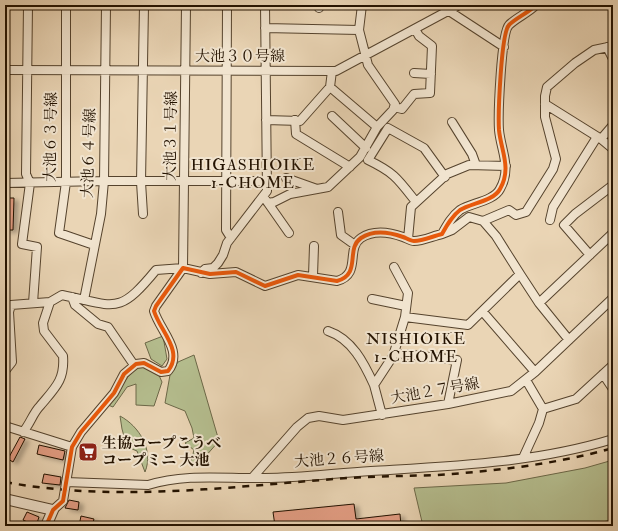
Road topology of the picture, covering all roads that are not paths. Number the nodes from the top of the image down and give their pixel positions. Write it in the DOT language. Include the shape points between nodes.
graph roads {
  1 [pos="28,5"];
  2 [pos="66,5"];
  3 [pos="106,5"];
  4 [pos="144,5"];
  5 [pos="186,5"];
  6 [pos="227,5"];
  7 [pos="265,5"];
  8 [pos="362,5"];
  9 [pos="459,5"];
  10 [pos="536,5"];
  11 [pos="449,11"];
  12 [pos="265,28"];
  13 [pos="416,29"];
  14 [pos="359,30"];
  15 [pos="610,46"];
  16 [pos="504,47"];
  17 [pos="365,55"];
  18 [pos="613,59"];
  19 [pos="226,69"];
  20 [pos="5,70"];
  21 [pos="27,70"];
  22 [pos="66,70"];
  23 [pos="186,70"];
  24 [pos="266,70"];
  25 [pos="105,71"];
  26 [pos="144,71"];
  27 [pos="332,71"];
  28 [pos="414,73"];
  29 [pos="430,74"];
  30 [pos="330,87"];
  31 [pos="545,104"];
  32 [pos="394,107"];
  33 [pos="332,116"];
  34 [pos="266,120"];
  35 [pos="295,120"];
  36 [pos="452,122"];
  37 [pos="613,125"];
  38 [pos="377,127"];
  39 [pos="599,138"];
  40 [pos="366,148"];
  41 [pos="613,149"];
  42 [pos="476,165"];
  43 [pos="506,166"];
  44 [pos="350,167"];
  45 [pos="445,177"];
  46 [pos="286,178"];
  47 [pos="104,181"];
  48 [pos="226,181"];
  49 [pos="267,181"];
  50 [pos="66,182"];
  51 [pos="141,182"];
  52 [pos="185,182"];
  53 [pos="5,183"];
  54 [pos="30,183"];
  55 [pos="613,184"];
  56 [pos="318,189"];
  57 [pos="265,200"];
  58 [pos="416,202"];
  59 [pos="338,212"];
  60 [pos="142,214"];
  61 [pos="550,220"];
  62 [pos="483,221"];
  63 [pos="290,233"];
  64 [pos="613,233"];
  65 [pos="442,234"];
  66 [pos="231,238"];
  67 [pos="408,239"];
  68 [pos="94,245"];
  69 [pos="355,245"];
  70 [pos="314,246"];
  71 [pos="590,255"];
  72 [pos="394,267"];
  73 [pos="183,268"];
  74 [pos="201,273"];
  75 [pos="520,274"];
  76 [pos="314,276"];
  77 [pos="72,297"];
  78 [pos="372,299"];
  79 [pos="84,300"];
  80 [pos="612,300"];
  81 [pos="50,302"];
  82 [pos="33,303"];
  83 [pos="539,303"];
  84 [pos="8,305"];
  85 [pos="406,306"];
  86 [pos="483,312"];
  87 [pos="404,317"];
  88 [pos="328,331"];
  89 [pos="568,340"];
  90 [pos="395,353"];
  91 [pos="134,365"];
  92 [pos="613,365"];
  93 [pos="5,371"];
  94 [pos="535,372"];
  95 [pos="603,374"];
  96 [pos="526,380"];
  97 [pos="374,385"];
  98 [pos="613,389"];
  99 [pos="448,404"];
  100 [pos="543,409"];
  101 [pos="382,415"];
  102 [pos="5,426"];
  103 [pos="23,432"];
  104 [pos="613,438"];
  105 [pos="72,447"];
  106 [pos="522,458"];
  107 [pos="253,477"];
  108 [pos="66,482"];
  109 [pos="5,499"];
  110 [pos="53,510"];
  111 [pos="46,526"];
  1 -- 21 [label="street"];
  2 -- 22 [label="street, 大池６３号線"];
  3 -- 25 [label="street, 大池６４号線"];
  4 -- 26 [label="street"];
  5 -- 23 [label="street, 大池３１号線"];
  6 -- 19 [label="street"];
  7 -- 12 [label="street"];
  8 -- 14 [label="street"];
  9 -- 11 [label="street, 大池３０号線"];
  10 -- 16 [label="street" via="509,25"];
  11 -- 13 [label="street, 大池３０号線"];
  11 -- 16 [label="street"];
  12 -- 14 [label="street"];
  12 -- 24 [label="street"];
  13 -- 17 [label="street, 大池３０号線"];
  13 -- 29 [label="street" via="419,36 432,46"];
  14 -- 17 [label="street"];
  15 -- 18 [label="street"];
  15 -- 31 [label="street" via="594,50 558,76 547,87"];
  16 -- 43 [label="street" via="499,131"];
  17 -- 27 [label="street, 大池３０号線"];
  17 -- 32 [label="street" via="368,65 395,104"];
  19 -- 23 [label="street, 大池３０号線"];
  19 -- 24 [label="street, 大池３０号線"];
  19 -- 48 [label="street"];
  20 -- 21 [label="street, 大池３０号線"];
  21 -- 22 [label="street, 大池３０号線"];
  21 -- 54 [label="street" via="26,174"];
  22 -- 25 [label="street, 大池３０号線"];
  22 -- 50 [label="street, 大池６３号線"];
  23 -- 26 [label="street, 大池３０号線"];
  23 -- 52 [label="street, 大池３１号線"];
  24 -- 27 [label="street, 大池３０号線"];
  24 -- 34 [label="street"];
  25 -- 26 [label="street, 大池３０号線"];
  25 -- 47 [label="street, 大池６４号線"];
  26 -- 51 [label="street"];
  27 -- 30 [label="street"];
  28 -- 29 [label="street"];
  29 -- 32 [label="street" via="430,93 414,94 402,109"];
  30 -- 35 [label="street" via="300,121"];
  30 -- 38 [label="street"];
  31 -- 39 [label="street"];
  31 -- 62 [label="street" via="548,131 556,159 553,169 526,212 516,215 509,210"];
  32 -- 38 [label="street"];
  33 -- 40 [label="street"];
  34 -- 35 [label="street"];
  34 -- 49 [label="street"];
  35 -- 44 [label="street" via="296,134"];
  36 -- 42 [label="street"];
  37 -- 39 [label="street"];
  38 -- 40 [label="street"];
  39 -- 41 [label="street"];
  39 -- 61 [label="street" via="553,207"];
  40 -- 44 [label="street"];
  42 -- 43 [label="street"];
  42 -- 45 [label="street" via="469,165"];
  43 -- 65 [label="street" via="500,190 493,196 461,210"];
  44 -- 56 [label="street" via="328,187"];
  45 -- 58 [label="street"];
  45 -- 58 [label="street" via="424,148 388,128 368,160 389,170"];
  46 -- 56 [label="street"];
  47 -- 50 [label="street"];
  47 -- 51 [label="street"];
  47 -- 68 [label="street, 大池６４号線" via="101,214"];
  48 -- 49 [label="street"];
  48 -- 52 [label="street"];
  48 -- 66 [label="street" via="226,230"];
  49 -- 57 [label="street"];
  50 -- 54 [label="street"];
  50 -- 68 [label="street, 大池６３号線" via="59,232"];
  51 -- 52 [label="street"];
  51 -- 60 [label="street"];
  52 -- 73 [label="street, 大池３１号線"];
  53 -- 54 [label="street"];
  54 -- 82 [label="street" via="22,244 37,247"];
  55 -- 71 [label="street" via="564,225"];
  56 -- 57 [label="street" via="290,194 274,202"];
  57 -- 63 [label="street"];
  57 -- 66 [label="street"];
  58 -- 67 [label="street" via="411,207"];
  59 -- 69 [label="street" via="341,235"];
  62 -- 65 [label="street" via="469,217"];
  62 -- 75 [label="street" via="496,236"];
  64 -- 71 [label="street"];
  65 -- 67 [label="street" via="414,241"];
  66 -- 74 [label="street" via="218,263 212,268 205,268"];
  67 -- 69 [label="street" via="382,232 361,238"];
  68 -- 79 [label="street, 大池６４号線"];
  69 -- 76 [label="street" via="353,264 343,279 329,281"];
  70 -- 76 [label="street"];
  71 -- 83 [label="street"];
  72 -- 85 [label="street" via="408,293"];
  73 -- 74 [label="street"];
  73 -- 79 [label="street" via="156,270 134,295 120,304 105,305"];
  73 -- 91 [label="street" via="154,311 172,346 172,365 168,371 161,372 144,363"];
  74 -- 76 [label="street" via="236,272 265,286 298,275"];
  75 -- 83 [label="street"];
  75 -- 86 [label="street"];
  77 -- 79 [label="street"];
  77 -- 81 [label="street" via="60,295"];
  77 -- 91 [label="street" via="75,305 98,324 108,327"];
  78 -- 85 [label="street"];
  80 -- 89 [label="street, 大池２７号線"];
  81 -- 82 [label="street"];
  81 -- 103 [label="street" via="43,323 44,331 63,356 60,380 52,394 39,406"];
  82 -- 84 [label="street"];
  83 -- 89 [label="street"];
  84 -- 93 [label="street" via="12,362"];
  85 -- 87 [label="street"];
  86 -- 87 [label="street" via="468,325"];
  86 -- 94 [label="street"];
  87 -- 90 [label="street"];
  88 -- 97 [label="street" via="338,334 352,348 364,363"];
  89 -- 94 [label="street, 大池２７号線"];
  90 -- 97 [label="street"];
  90 -- 99 [label="street" via="457,360"];
  91 -- 105 [label="street" via="124,374 114,393 81,432"];
  92 -- 95 [label="street"];
  94 -- 96 [label="street, 大池２７号線"];
  95 -- 98 [label="street"];
  95 -- 100 [label="street" via="576,399"];
  96 -- 99 [label="street, 大池２７号線" via="510,391"];
  96 -- 100 [label="street"];
  97 -- 101 [label="street"];
  99 -- 101 [label="street, 大池２７号線"];
  100 -- 106 [label="street"];
  101 -- 107 [label="street, 大池２７号線" via="344,420 319,416 308,418"];
  102 -- 103 [label="street"];
  103 -- 105 [label="street"];
  104 -- 106 [label="street, 大池２６号線" via="568,451"];
  105 -- 108 [label="street"];
  106 -- 107 [label="street, 大池２６号線" via="400,470"];
  107 -- 108 [label="street, 大池２６号線" via="197,476 148,485"];
  108 -- 110 [label="street" via="63,501"];
  109 -- 110 [label="street"];
  110 -- 111 [label="street"];
}
